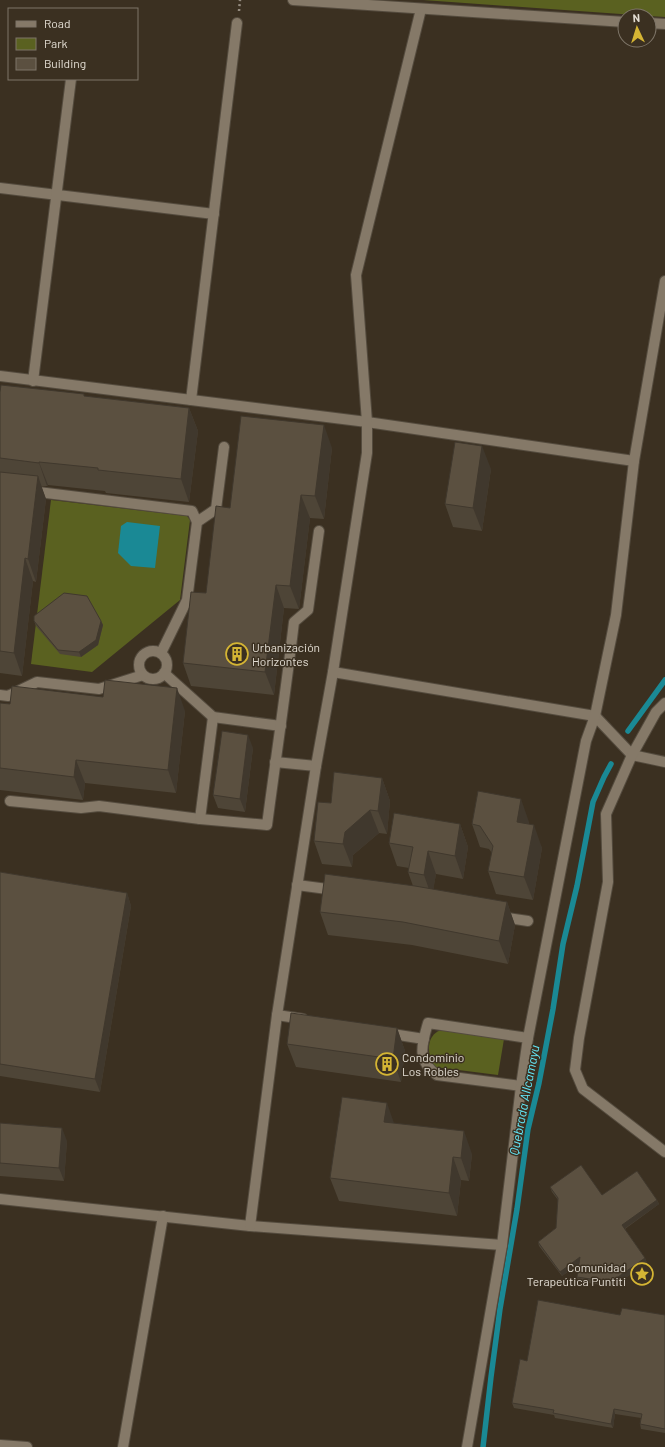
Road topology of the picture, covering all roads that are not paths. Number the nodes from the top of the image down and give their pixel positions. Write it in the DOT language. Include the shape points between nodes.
graph roads {
  1 [pos="293,0"];
  2 [pos="421,9"];
  3 [pos="617,21"];
  4 [pos="237,23"];
  5 [pos="71,80"];
  6 [pos="0,188"];
  7 [pos="56,195"];
  8 [pos="214,214"];
  9 [pos="665,281"];
  10 [pos="0,376"];
  11 [pos="33,381"];
  12 [pos="191,400"];
  13 [pos="366,422"];
  14 [pos="224,447"];
  15 [pos="634,461"];
  16 [pos="23,490"];
  17 [pos="197,522"];
  18 [pos="318,531"];
  19 [pos="161,653"];
  20 [pos="333,672"];
  21 [pos="164,673"];
  22 [pos="143,675"];
  23 [pos="0,695"];
  24 [pos="665,703"];
  25 [pos="596,716"];
  26 [pos="213,717"];
  27 [pos="281,726"];
  28 [pos="632,756"];
  29 [pos="275,762"];
  30 [pos="665,762"];
  31 [pos="316,766"];
  32 [pos="10,801"];
  33 [pos="200,819"];
  34 [pos="297,885"];
  35 [pos="342,891"];
  36 [pos="491,915"];
  37 [pos="528,922"];
  38 [pos="277,1015"];
  39 [pos="316,1021"];
  40 [pos="378,1031"];
  41 [pos="528,1038"];
  42 [pos="424,1039"];
  43 [pos="521,1086"];
  44 [pos="665,1152"];
  45 [pos="0,1199"];
  46 [pos="163,1216"];
  47 [pos="250,1226"];
  48 [pos="502,1245"];
  49 [pos="0,1444"];
  50 [pos="27,1447"];
  51 [pos="124,1447"];
  52 [pos="467,1447"];
  1 -- 2 [label="street"];
  2 -- 3 [label="street"];
  2 -- 13 [label="street" via="356,275"];
  4 -- 8 [label="street"];
  5 -- 7 [label="street"];
  6 -- 7 [label="street"];
  7 -- 8 [label="street"];
  7 -- 11 [label="street"];
  8 -- 12 [label="street"];
  9 -- 15 [label="street"];
  10 -- 11 [label="street"];
  11 -- 12 [label="street"];
  12 -- 13 [label="street"];
  13 -- 15 [label="street"];
  13 -- 20 [label="street" via="367,453"];
  14 -- 17 [label="street" via="216,509"];
  15 -- 25 [label="street" via="616,615"];
  16 -- 17 [label="street" via="192,511"];
  17 -- 19 [label="street" via="187,600"];
  18 -- 27 [label="street" via="308,610 294,622"];
  19 -- 21 [label="street" via="167,665"];
  19 -- 22 [label="street" via="152,650 143,654 139,662"];
  20 -- 25 [label="street"];
  20 -- 31 [label="street"];
  21 -- 22 [label="street" via="161,677 152,679"];
  21 -- 26 [label="street"];
  22 -- 23 [label="street" via="99,689 37,682 8,696"];
  24 -- 28 [label="street" via="656,712"];
  25 -- 28 [label="street"];
  25 -- 41 [label="street" via="586,741"];
  26 -- 27 [label="street"];
  26 -- 33 [label="street"];
  27 -- 29 [label="street"];
  28 -- 30 [label="street"];
  28 -- 44 [label="street" via="606,814 608,882 575,1070 583,1089"];
  29 -- 31 [label="street"];
  29 -- 33 [label="street" via="267,825"];
  31 -- 34 [label="street"];
  32 -- 33 [label="street" via="81,808 99,806"];
  34 -- 35 [label="street"];
  34 -- 38 [label="street"];
  36 -- 37 [label="street"];
  38 -- 39 [label="street"];
  38 -- 47 [label="street"];
  40 -- 42 [label="street"];
  41 -- 42 [label="street" via="428,1023"];
  41 -- 43 [label="street"];
  42 -- 43 [label="street" via="423,1060 437,1075"];
  43 -- 48 [label="street"];
  45 -- 46 [label="street"];
  46 -- 47 [label="street"];
  46 -- 51 [label="street"];
  47 -- 48 [label="street"];
  48 -- 52 [label="street"];
  49 -- 50 [label="street"];
}
